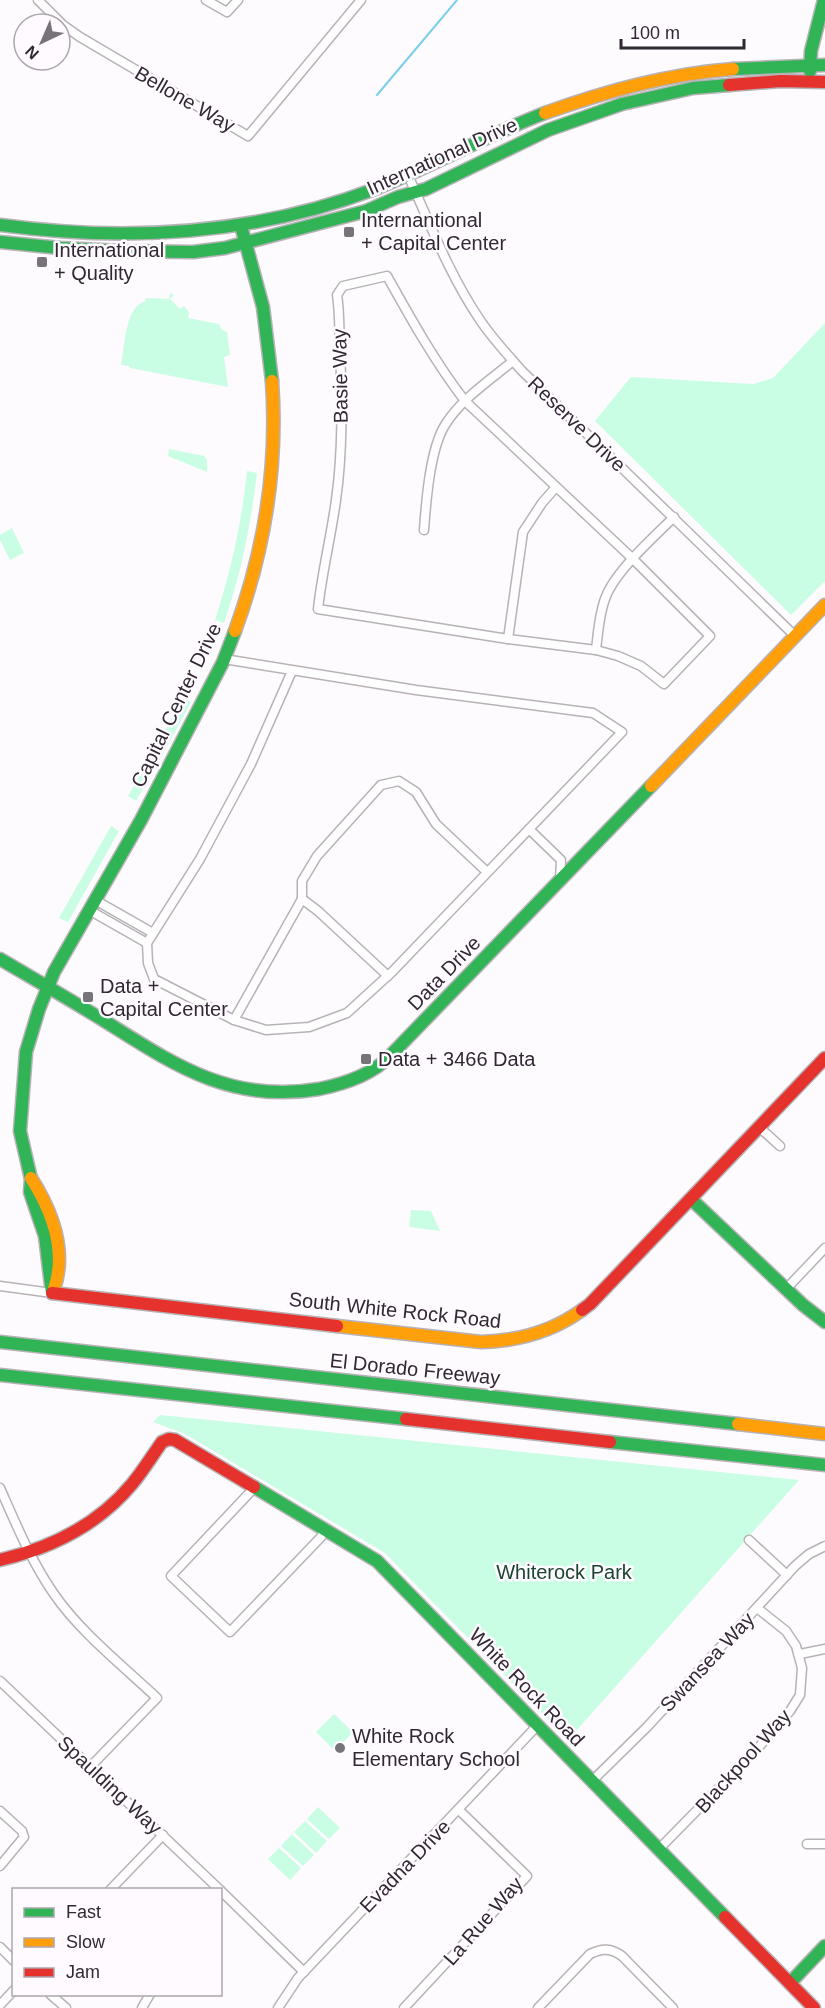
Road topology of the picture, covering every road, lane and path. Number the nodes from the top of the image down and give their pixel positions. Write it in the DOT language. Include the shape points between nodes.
graph roads {
  1 [pos="38,0"];
  2 [pos="206,0"];
  3 [pos="238,0"];
  4 [pos="361,0"];
  5 [pos="824,0"];
  6 [pos="825,65"];
  7 [pos="810,66"];
  8 [pos="809,81"];
  9 [pos="825,82"];
  10 [pos="408,175"];
  11 [pos="416,191"];
  12 [pos="0,225"];
  13 [pos="241,226"];
  14 [pos="0,234"];
  15 [pos="102,234"];
  16 [pos="0,242"];
  17 [pos="246,242"];
  18 [pos="513,361"];
  19 [pos="465,401"];
  20 [pos="556,487"];
  21 [pos="674,517"];
  22 [pos="424,530"];
  23 [pos="633,559"];
  24 [pos="825,605"];
  25 [pos="795,636"];
  26 [pos="508,639"];
  27 [pos="596,650"];
  28 [pos="224,659"];
  29 [pos="292,671"];
  30 [pos="529,829"];
  31 [pos="487,872"];
  32 [pos="560,880"];
  33 [pos="302,899"];
  34 [pos="92,905"];
  35 [pos="153,933"];
  36 [pos="147,943"];
  37 [pos="0,960"];
  38 [pos="388,976"];
  39 [pos="48,986"];
  40 [pos="234,1020"];
  41 [pos="825,1058"];
  42 [pos="759,1127"];
  43 [pos="780,1146"];
  44 [pos="691,1199"];
  45 [pos="825,1248"];
  46 [pos="0,1286"];
  47 [pos="787,1288"];
  48 [pos="52,1293"];
  49 [pos="825,1322"];
  50 [pos="0,1342"];
  51 [pos="0,1375"];
  52 [pos="825,1434"];
  53 [pos="825,1465"];
  54 [pos="255,1487"];
  55 [pos="0,1488"];
  56 [pos="325,1530"];
  57 [pos="749,1540"];
  58 [pos="825,1546"];
  59 [pos="29,1553"];
  60 [pos="0,1560"];
  61 [pos="787,1575"];
  62 [pos="757,1608"];
  63 [pos="825,1649"];
  64 [pos="800,1654"];
  65 [pos="0,1681"];
  66 [pos="537,1726"];
  67 [pos="90,1767"];
  68 [pos="592,1781"];
  69 [pos="459,1810"];
  70 [pos="0,1811"];
  71 [pos="163,1835"];
  72 [pos="807,1844"];
  73 [pos="825,1844"];
  74 [pos="659,1849"];
  75 [pos="0,1866"];
  76 [pos="112,1888"];
  77 [pos="218,1888"];
  78 [pos="222,1892"];
  79 [pos="825,1946"];
  80 [pos="0,1947"];
  81 [pos="12,1959"];
  82 [pos="304,1972"];
  83 [pos="790,1983"];
  84 [pos="12,1992"];
  85 [pos="51,1996"];
  86 [pos="0,2005"];
  87 [pos="66,2008"];
  88 [pos="278,2008"];
  89 [pos="404,2008"];
  90 [pos="538,2008"];
  91 [pos="673,2008"];
  92 [pos="814,2008"];
  1 -- 4 [label="street, Bellone Way" via="63,26 248,136"];
  2 -- 3 [label="street" via="227,12"];
  5 -- 7 [label="main road"];
  6 -- 7 [label="main road, International Drive"];
  7 -- 8 [label="main road"];
  7 -- 10 [label="main road, International Drive" via="723,70 615,90 498,133"];
  8 -- 9 [label="main road, International Drive"];
  8 -- 11 [label="main road, International Drive" via="693,88 622,104 548,130"];
  10 -- 11 [label="street, Reserve Drive"];
  10 -- 13 [label="main road, International Drive" via="357,196"];
  11 -- 17 [label="main road, International Drive" via="366,211"];
  11 -- 18 [label="street, Reserve Drive" via="467,298"];
  12 -- 15 [label="main road, International Drive"];
  13 -- 15 [label="main road, International Drive"];
  13 -- 17 [label="main road, Capital Center Drive"];
  14 -- 15 [label="main road" via="69,242"];
  16 -- 17 [label="main road, International Drive" via="103,252 190,252 231,248"];
  17 -- 28 [label="main road, Capital Center Drive" via="268,338 273,400 272,463 258,557"];
  18 -- 19 [label="street"];
  18 -- 21 [label="street, Reserve Drive"];
  19 -- 20 [label="street, Basie Way"];
  19 -- 22 [label="street" via="446,424 436,449"];
  19 -- 26 [label="street, Basie Way" via="430,351 387,276 343,286 337,295 342,392 339,468 318,609"];
  20 -- 23 [label="street, Basie Way"];
  20 -- 26 [label="street" via="523,532"];
  21 -- 23 [label="street"];
  21 -- 25 [label="street, Reserve Drive"];
  23 -- 27 [label="street" via="605,597"];
  23 -- 27 [label="street, Basie Way" via="710,636 664,684 641,666"];
  24 -- 25 [label="main road, Data Drive"];
  25 -- 32 [label="main road, Data Drive"];
  26 -- 27 [label="street, Basie Way"];
  28 -- 29 [label="street"];
  28 -- 34 [label="main road, Capital Center Drive"];
  29 -- 30 [label="street" via="592,713 622,732"];
  29 -- 35 [label="street" via="251,764 200,859"];
  30 -- 31 [label="street"];
  30 -- 32 [label="street" via="561,860"];
  31 -- 33 [label="street" via="436,824 416,792 399,782 381,785 317,856 302,881"];
  31 -- 38 [label="street"];
  32 -- 39 [label="main road, Data Drive" via="384,1061 332,1087 268,1092 224,1084 178,1066"];
  33 -- 38 [label="street"];
  33 -- 40 [label="street"];
  34 -- 35 [label="street"];
  34 -- 36 [label="street"];
  34 -- 39 [label="main road, Capital Center Drive"];
  35 -- 36 [label="street"];
  36 -- 40 [label="street" via="154,979"];
  37 -- 39 [label="main road, Data Drive"];
  38 -- 40 [label="street" via="347,1013 309,1027 266,1030"];
  39 -- 48 [label="main road, Capital Center Drive" via="26,1052 20,1131 31,1178 30,1192 45,1236"];
  41 -- 42 [label="main road, South White Rock Road"];
  42 -- 43 [label="street"];
  42 -- 44 [label="main road, South White Rock Road"];
  44 -- 47 [label="main road"];
  44 -- 48 [label="main road, South White Rock Road" via="604,1291 572,1318 539,1334 507,1341 481,1342"];
  45 -- 47 [label="street"];
  46 -- 48 [label="street"];
  47 -- 49 [label="main road"];
  50 -- 52 [label="main road, El Dorado Freeway"];
  51 -- 53 [label="main road"];
  54 -- 56 [label="main road, White Rock Road"];
  54 -- 56 [label="street" via="171,1576 230,1632"];
  54 -- 59 [label="main road, White Rock Road" via="169,1439 162,1442 127,1491 101,1514 73,1533"];
  55 -- 59 [label="street"];
  56 -- 66 [label="main road, White Rock Road" via="377,1561"];
  57 -- 61 [label="street"];
  58 -- 61 [label="street, Swansea Way"];
  59 -- 60 [label="main road"];
  59 -- 67 [label="street" via="65,1609 157,1698"];
  61 -- 62 [label="street, Swansea Way"];
  62 -- 64 [label="street" via="786,1631"];
  62 -- 68 [label="street, Swansea Way"];
  63 -- 64 [label="street"];
  64 -- 74 [label="street, Blackpool Way" via="800,1695 790,1711"];
  65 -- 67 [label="street, Spaulding Way"];
  66 -- 68 [label="main road, White Rock Road"];
  66 -- 69 [label="street, Evadna Drive"];
  67 -- 71 [label="street, Spaulding Way"];
  68 -- 74 [label="main road, White Rock Road"];
  69 -- 82 [label="street, Evadna Drive"];
  69 -- 89 [label="street, La Rue Way" via="527,1876"];
  70 -- 75 [label="street" via="24,1837"];
  71 -- 76 [label="street"];
  71 -- 77 [label="street, Spaulding Way"];
  72 -- 73 [label="street"];
  74 -- 83 [label="main road, White Rock Road"];
  78 -- 82 [label="street, Spaulding Way"];
  79 -- 83 [label="main road"];
  80 -- 81 [label="street"];
  82 -- 88 [label="street, Evadna Drive"];
  83 -- 92 [label="main road, White Rock Road"];
  84 -- 86 [label="street"];
  85 -- 87 [label="street"];
  90 -- 91 [label="street" via="590,1954 607,1949 622,1956"];
}
